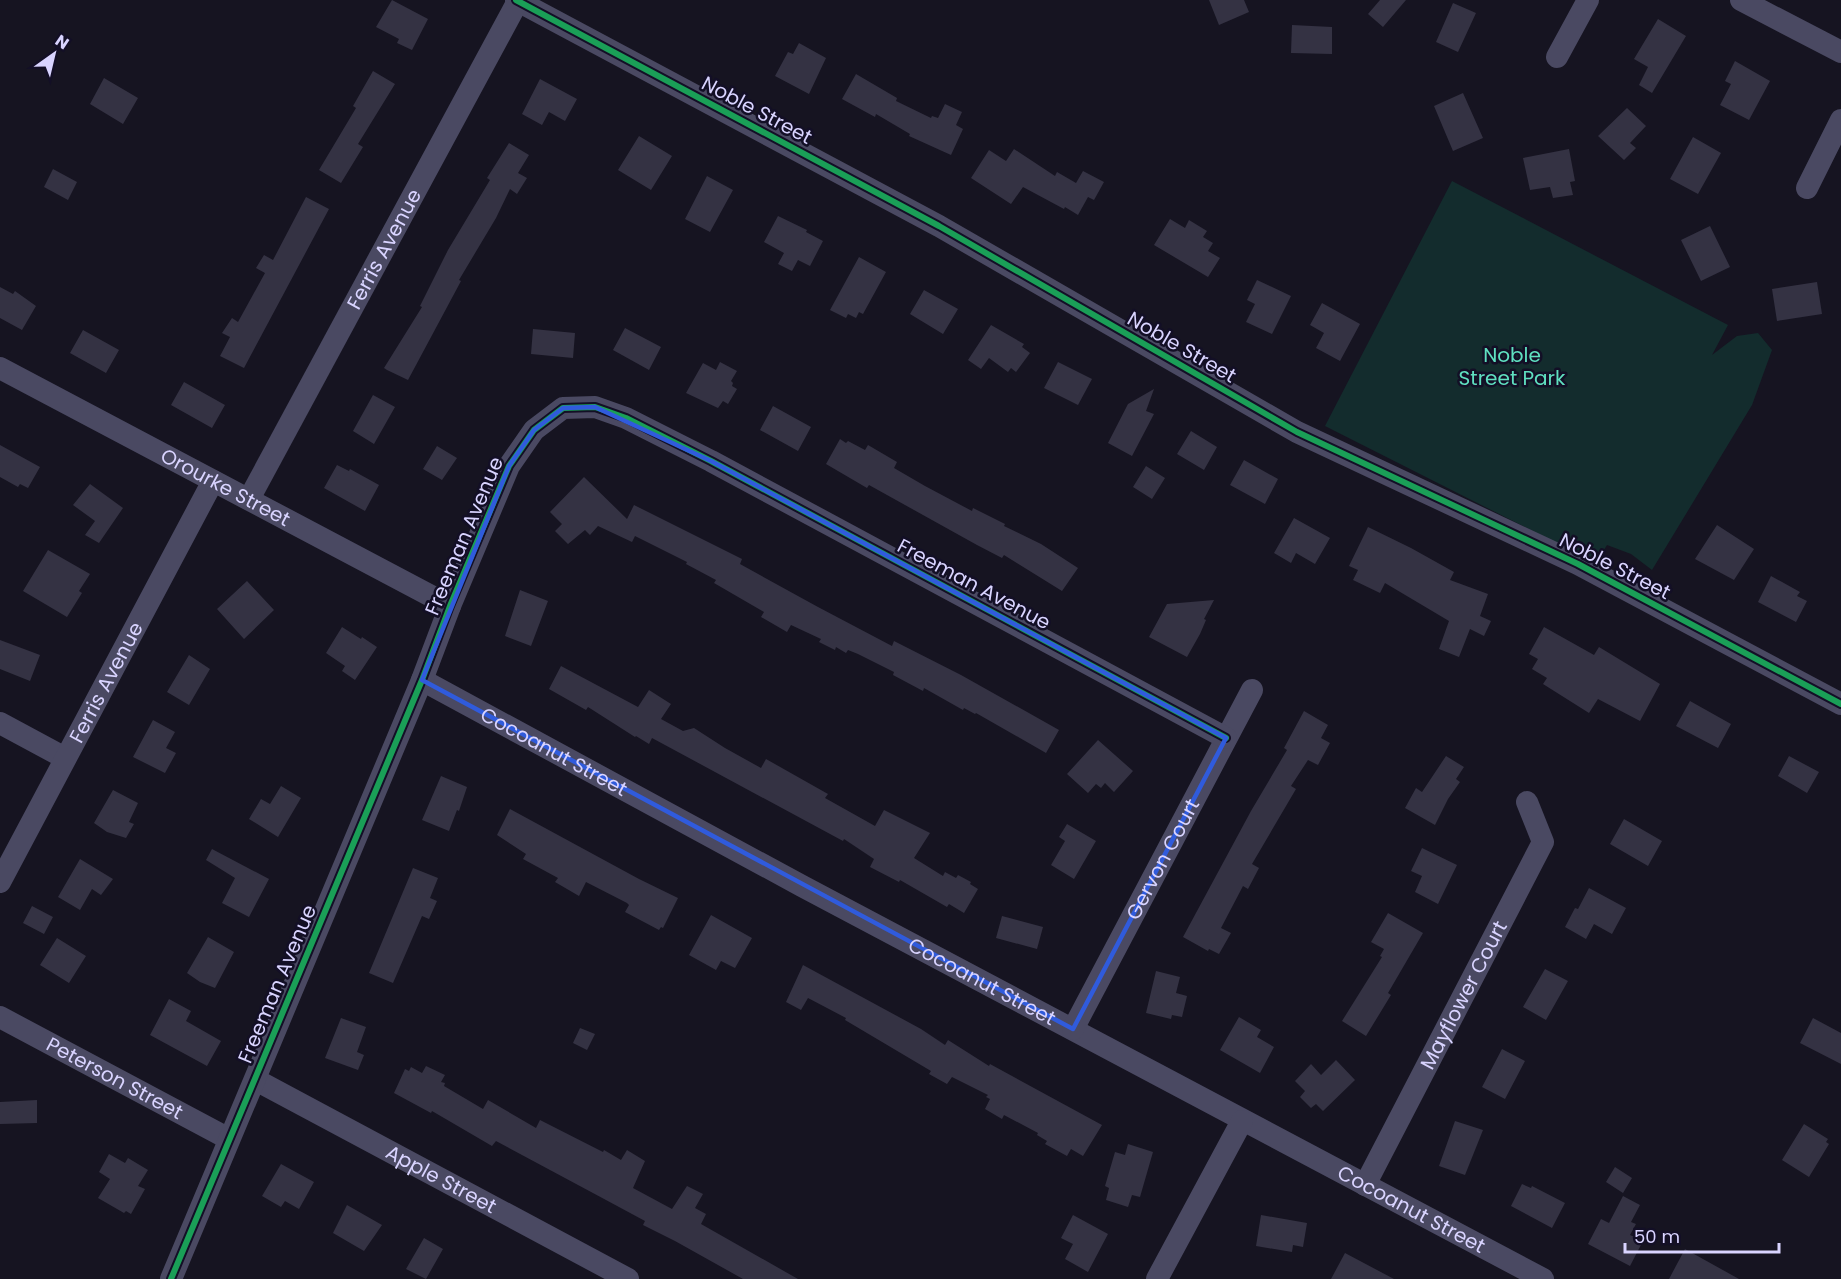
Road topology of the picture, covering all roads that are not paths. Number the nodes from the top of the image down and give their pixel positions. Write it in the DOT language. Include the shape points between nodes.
graph roads {
  1 [pos="517,0"];
  2 [pos="1588,0"];
  3 [pos="1741,0"];
  4 [pos="1841,52"];
  5 [pos="1557,57"];
  6 [pos="1841,120"];
  7 [pos="1807,188"];
  8 [pos="0,368"];
  9 [pos="213,481"];
  10 [pos="249,499"];
  11 [pos="450,606"];
  12 [pos="422,680"];
  13 [pos="1252,690"];
  14 [pos="1841,704"];
  15 [pos="0,723"];
  16 [pos="1226,738"];
  17 [pos="66,758"];
  18 [pos="1527,802"];
  19 [pos="0,882"];
  20 [pos="0,1017"];
  21 [pos="1073,1029"];
  22 [pos="256,1080"];
  23 [pos="1242,1120"];
  24 [pos="229,1139"];
  25 [pos="1365,1185"];
  26 [pos="171,1279"];
  27 [pos="628,1279"];
  28 [pos="1157,1279"];
  29 [pos="1543,1279"];
  1 -- 10 [label="street, Ferris Avenue"];
  1 -- 14 [label="street, Noble Street" via="939,226 1297,432 1578,564"];
  2 -- 5 [label="street"];
  3 -- 4 [label="street"];
  6 -- 7 [label="street"];
  8 -- 9 [label="street, Orourke Street"];
  9 -- 10 [label="street, Orourke Street"];
  9 -- 17 [label="street, Ferris Avenue"];
  10 -- 11 [label="street, Orourke Street"];
  11 -- 12 [label="street, Freeman Avenue"];
  11 -- 16 [label="street, Freeman Avenue" via="509,466 534,430 563,408 595,407 626,418 711,461"];
  12 -- 21 [label="street, Cocoanut Street"];
  12 -- 22 [label="street, Freeman Avenue"];
  13 -- 16 [label="street, Gervon Court"];
  15 -- 17 [label="street"];
  16 -- 21 [label="street, Gervon Court"];
  17 -- 19 [label="street, Ferris Avenue"];
  18 -- 25 [label="street, Mayflower Court" via="1543,842"];
  20 -- 24 [label="street, Peterson Street"];
  21 -- 23 [label="street, Cocoanut Street"];
  22 -- 24 [label="street, Freeman Avenue"];
  22 -- 27 [label="street, Apple Street"];
  23 -- 25 [label="street, Cocoanut Street"];
  23 -- 28 [label="street"];
  24 -- 26 [label="street, Freeman Avenue"];
  25 -- 29 [label="street, Cocoanut Street"];
}
